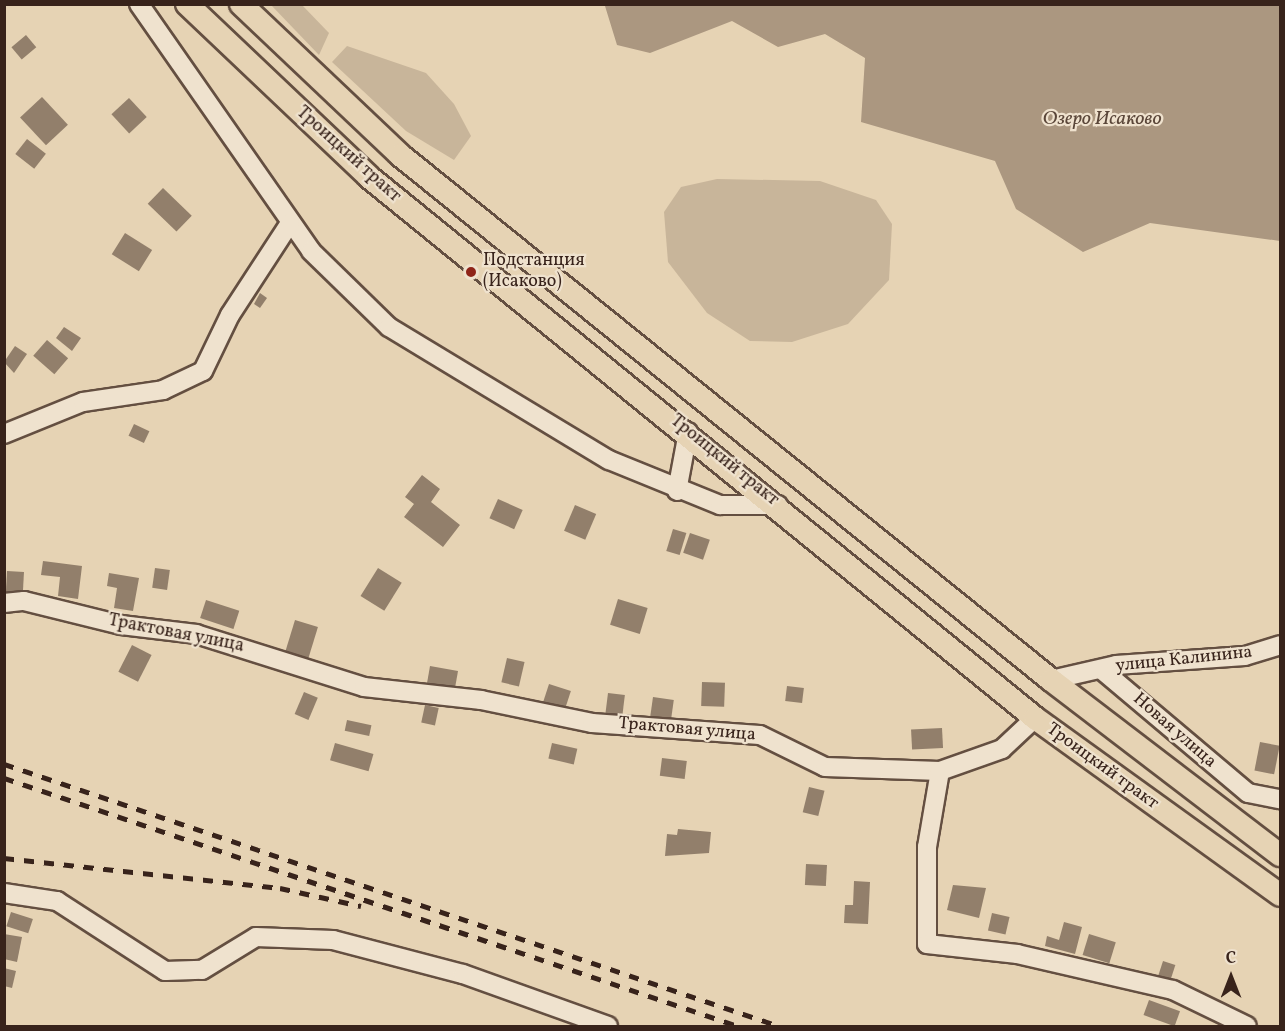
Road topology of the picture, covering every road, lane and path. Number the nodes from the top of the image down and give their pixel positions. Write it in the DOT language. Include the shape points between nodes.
graph roads {
  1 [pos="139,4"];
  2 [pos="187,4"];
  3 [pos="241,4"];
  4 [pos="290,223"];
  5 [pos="688,432"];
  6 [pos="4,434"];
  7 [pos="677,491"];
  8 [pos="778,505"];
  9 [pos="4,603"];
  10 [pos="1281,645"];
  11 [pos="1102,670"];
  12 [pos="1051,680"];
  13 [pos="1035,718"];
  14 [pos="940,771"];
  15 [pos="1281,799"];
  16 [pos="1281,855"];
  17 [pos="4,893"];
  18 [pos="1281,895"];
  19 [pos="608,1026"];
  20 [pos="1247,1026"];
  1 -- 4 [label="street"];
  2 -- 5 [label="main road, Троицкий тракт" via="369,177"];
  3 -- 12 [label="main road, Троицкий тракт" via="400,155"];
  4 -- 6 [label="street" via="230,315 202,371 163,390 83,402"];
  4 -- 7 [label="street" via="311,251 389,327 609,460"];
  5 -- 7 [label="street"];
  5 -- 8 [label="main road, Троицкий тракт"];
  7 -- 8 [label="street" via="720,505"];
  8 -- 13 [label="main road, Троицкий тракт"];
  9 -- 14 [label="street, Трактовая улица" via="24,601 121,625 196,634 364,687 481,700 592,723 760,735 825,767"];
  10 -- 11 [label="street, улица Калинина" via="1245,657 1116,664"];
  11 -- 12 [label="street, улица Калинина"];
  11 -- 15 [label="street, Новая улица" via="1248,793"];
  12 -- 16 [label="main road, Троицкий тракт"];
  13 -- 14 [label="street" via="1002,748"];
  13 -- 18 [label="main road, Троицкий тракт"];
  14 -- 20 [label="street" via="927,847 927,944 1017,954 1173,990"];
  17 -- 19 [label="street" via="57,901 165,971 202,970 256,937 333,940 463,974"];
}
